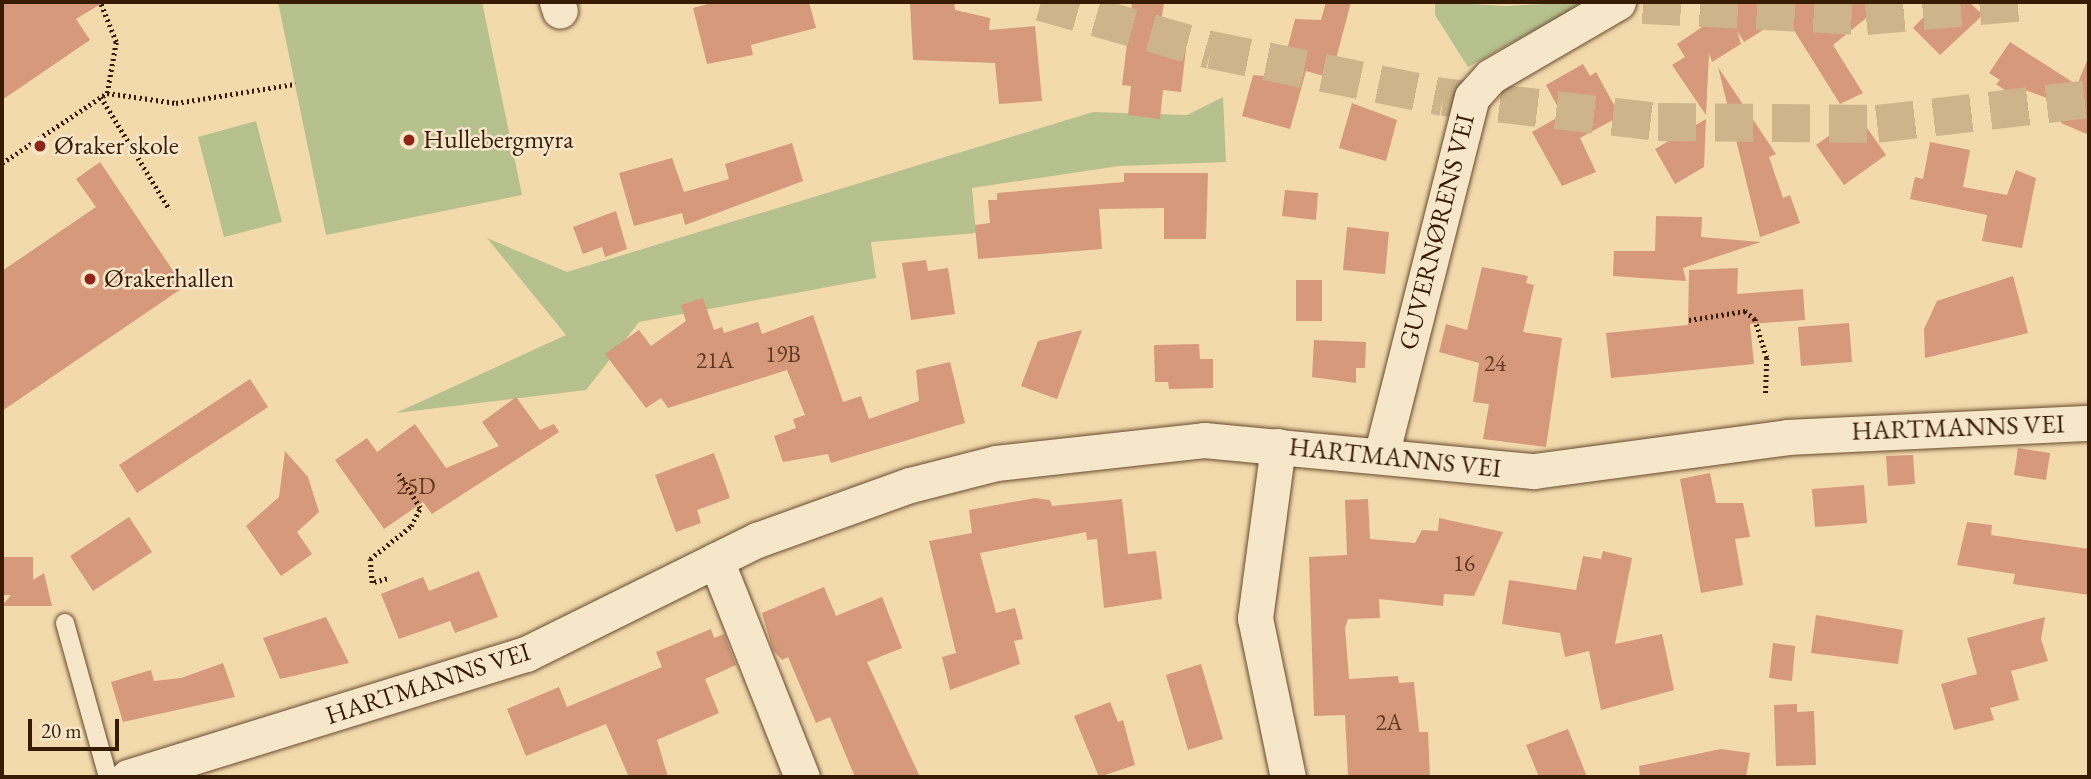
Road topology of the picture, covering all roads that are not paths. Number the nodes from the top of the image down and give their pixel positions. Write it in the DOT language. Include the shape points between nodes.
graph roads {
  1 [pos="1618,2"];
  2 [pos="2089,423"];
  3 [pos="1278,446"];
  4 [pos="1381,456"];
  5 [pos="716,560"];
  6 [pos="65,623"];
  7 [pos="108,777"];
  8 [pos="128,777"];
  9 [pos="802,777"];
  10 [pos="1288,777"];
  1 -- 4 [label="street, GUVERNØRENS VEI" via="1492,76 1472,97"];
  2 -- 4 [label="street, HARTMANNS VEI" via="1788,437 1546,471"];
  3 -- 4 [label="street, HARTMANNS VEI"];
  3 -- 5 [label="street, HARTMANNS VEI" via="1204,440 996,463 833,510"];
  3 -- 10 [label="street" via="1255,618"];
  5 -- 8 [label="street, HARTMANNS VEI" via="526,654"];
  5 -- 9 [label="street"];
  6 -- 7 [label="lane"];
}
